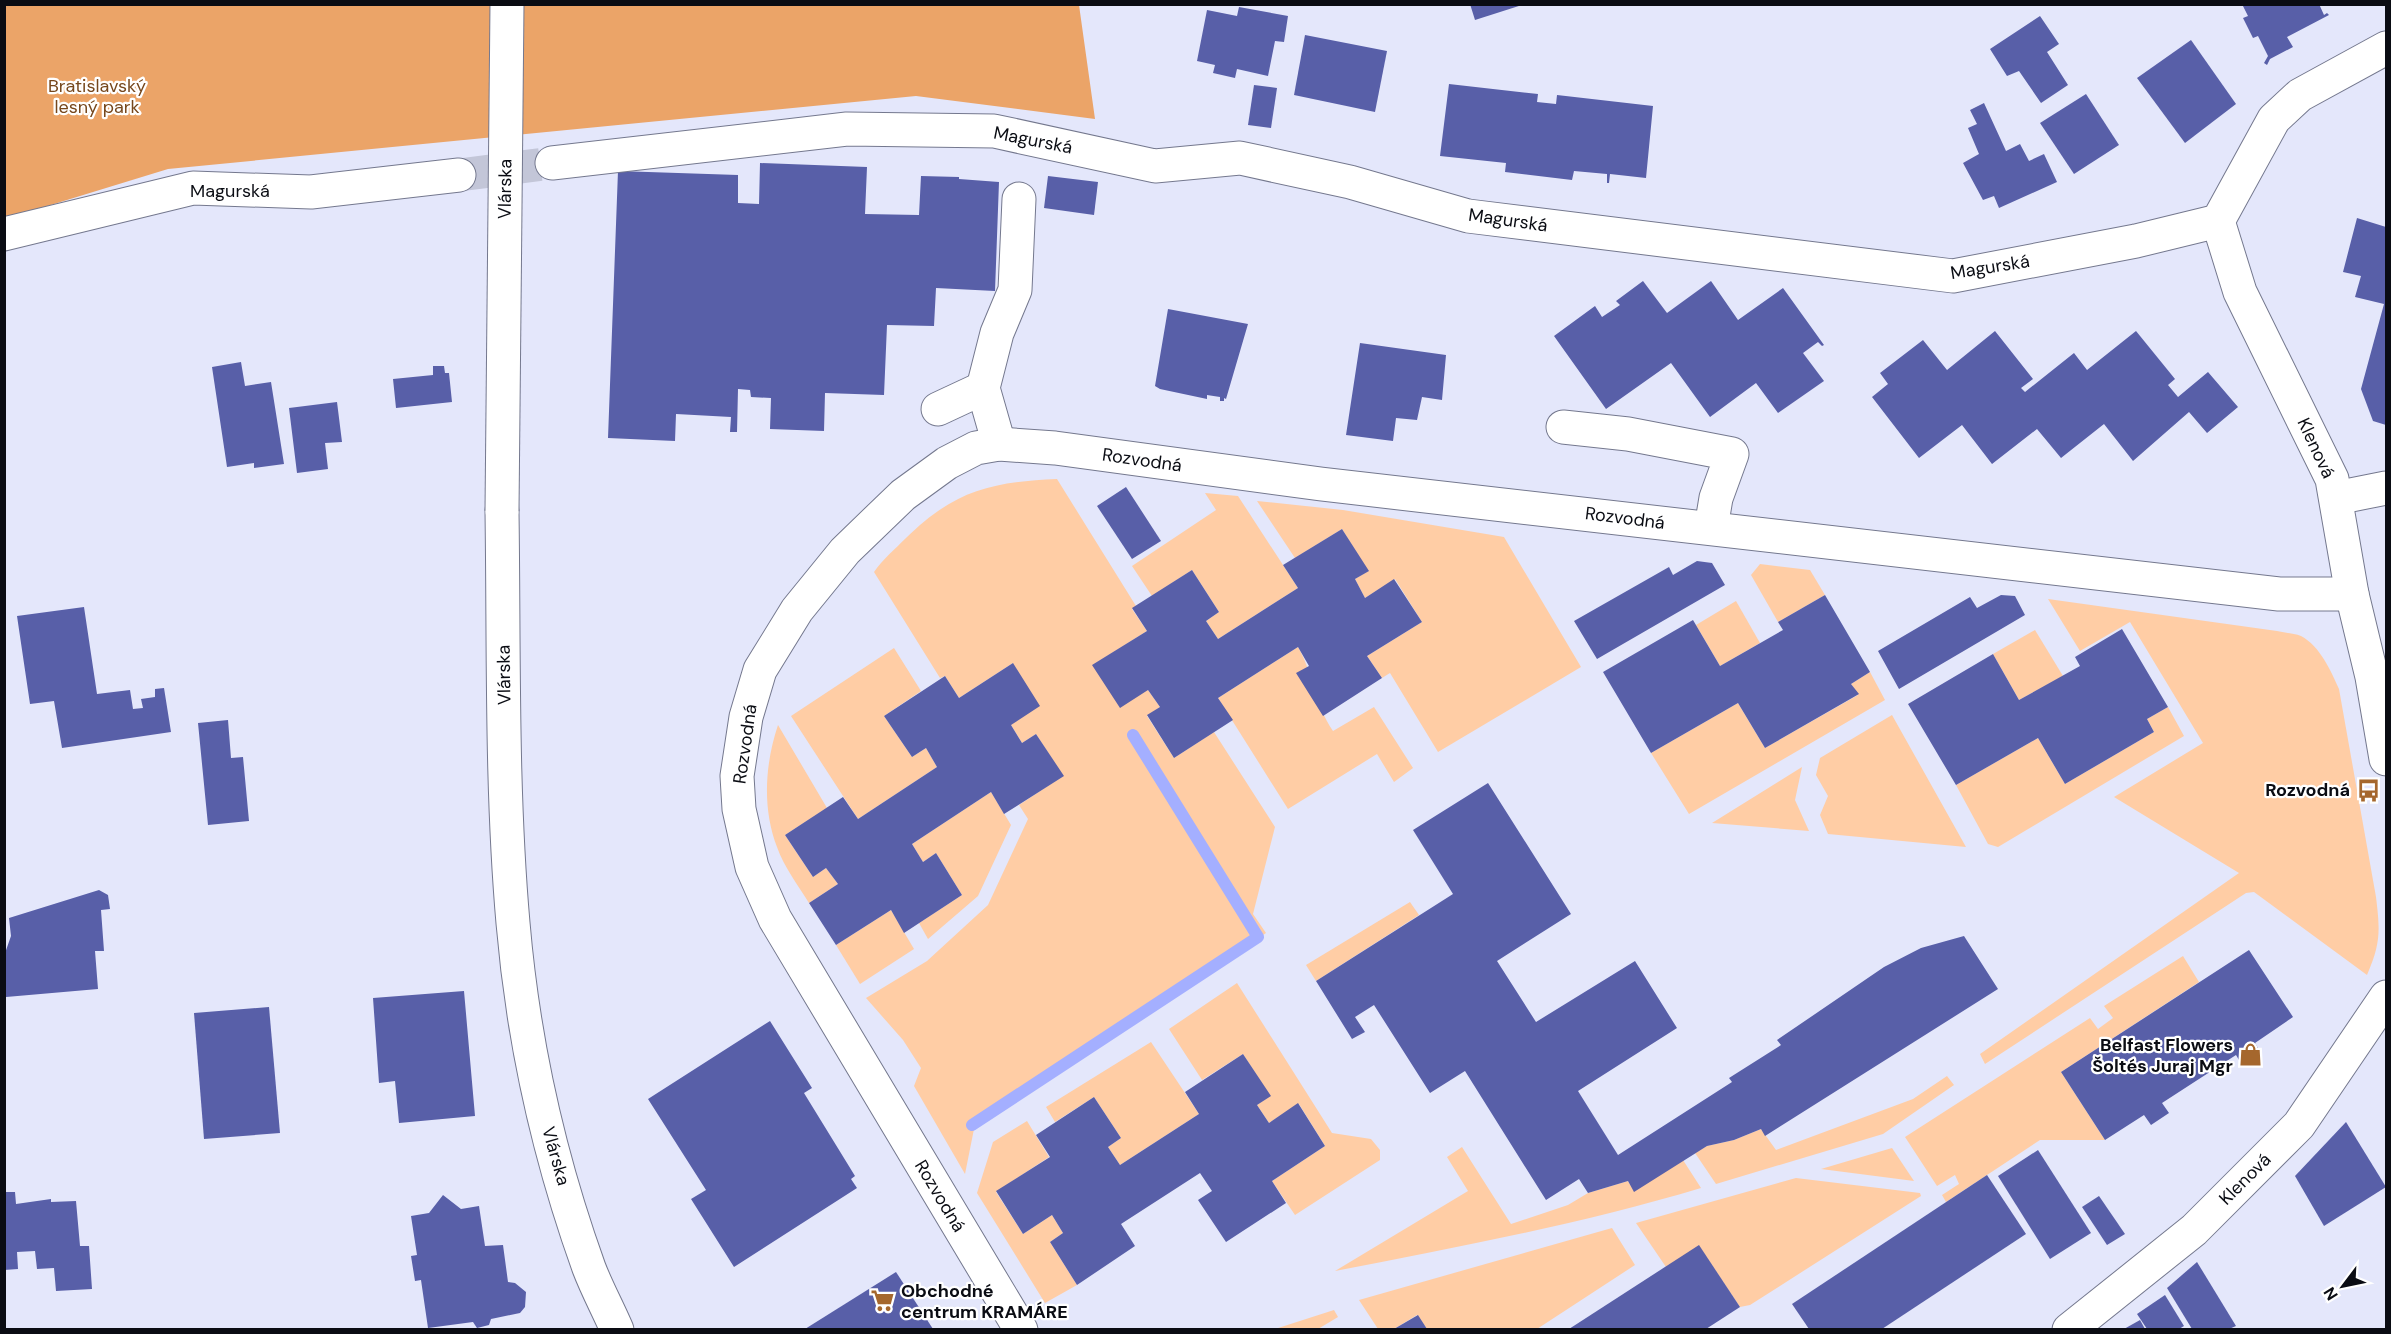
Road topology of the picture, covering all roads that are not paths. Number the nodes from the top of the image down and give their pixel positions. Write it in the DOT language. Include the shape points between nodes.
graph roads {
  1 [pos="507,4"];
  2 [pos="2386,48"];
  3 [pos="552,163"];
  4 [pos="459,175"];
  5 [pos="1019,199"];
  6 [pos="2218,221"];
  7 [pos="4,234"];
  8 [pos="984,388"];
  9 [pos="938,409"];
  10 [pos="1563,427"];
  11 [pos="999,444"];
  12 [pos="2386,488"];
  13 [pos="2336,498"];
  14 [pos="1711,528"];
  15 [pos="2352,594"];
  16 [pos="2386,759"];
  17 [pos="2386,997"];
  18 [pos="618,1329"];
  19 [pos="1021,1329"];
  20 [pos="2069,1329"];
  1 -- 18 [label="street, Vlárska, bridge" via="502,511 506,822 513,924 525,1022 549,1140 590,1269"];
  2 -- 6 [label="street" via="2300,95 2274,119"];
  3 -- 6 [label="street, Magurská" via="847,129 994,131 1155,166 1240,158 1350,182 1468,216 1953,276"];
  4 -- 7 [label="street, Magurská" via="311,192 194,189"];
  5 -- 8 [label="street" via="1015,290 997,333"];
  6 -- 13 [label="street, Klenová" via="2240,292 2332,479"];
  8 -- 9 [label="street"];
  8 -- 11 [label="street"];
  10 -- 14 [label="street" via="1628,434 1732,454 1716,498"];
  11 -- 14 [label="street, Rozvodná"];
  11 -- 19 [label="street, Rozvodná" via="976,448 947,463 903,495 818,583 760,670 746,717 737,776 744,839 775,919"];
  12 -- 13 [label="street"];
  13 -- 15 [label="street, Klenová"];
  14 -- 15 [label="street, Rozvodná" via="2279,594"];
  15 -- 16 [label="street, Klenová"];
  17 -- 20 [label="street, Klenová" via="2299,1125 2194,1230"];
}
